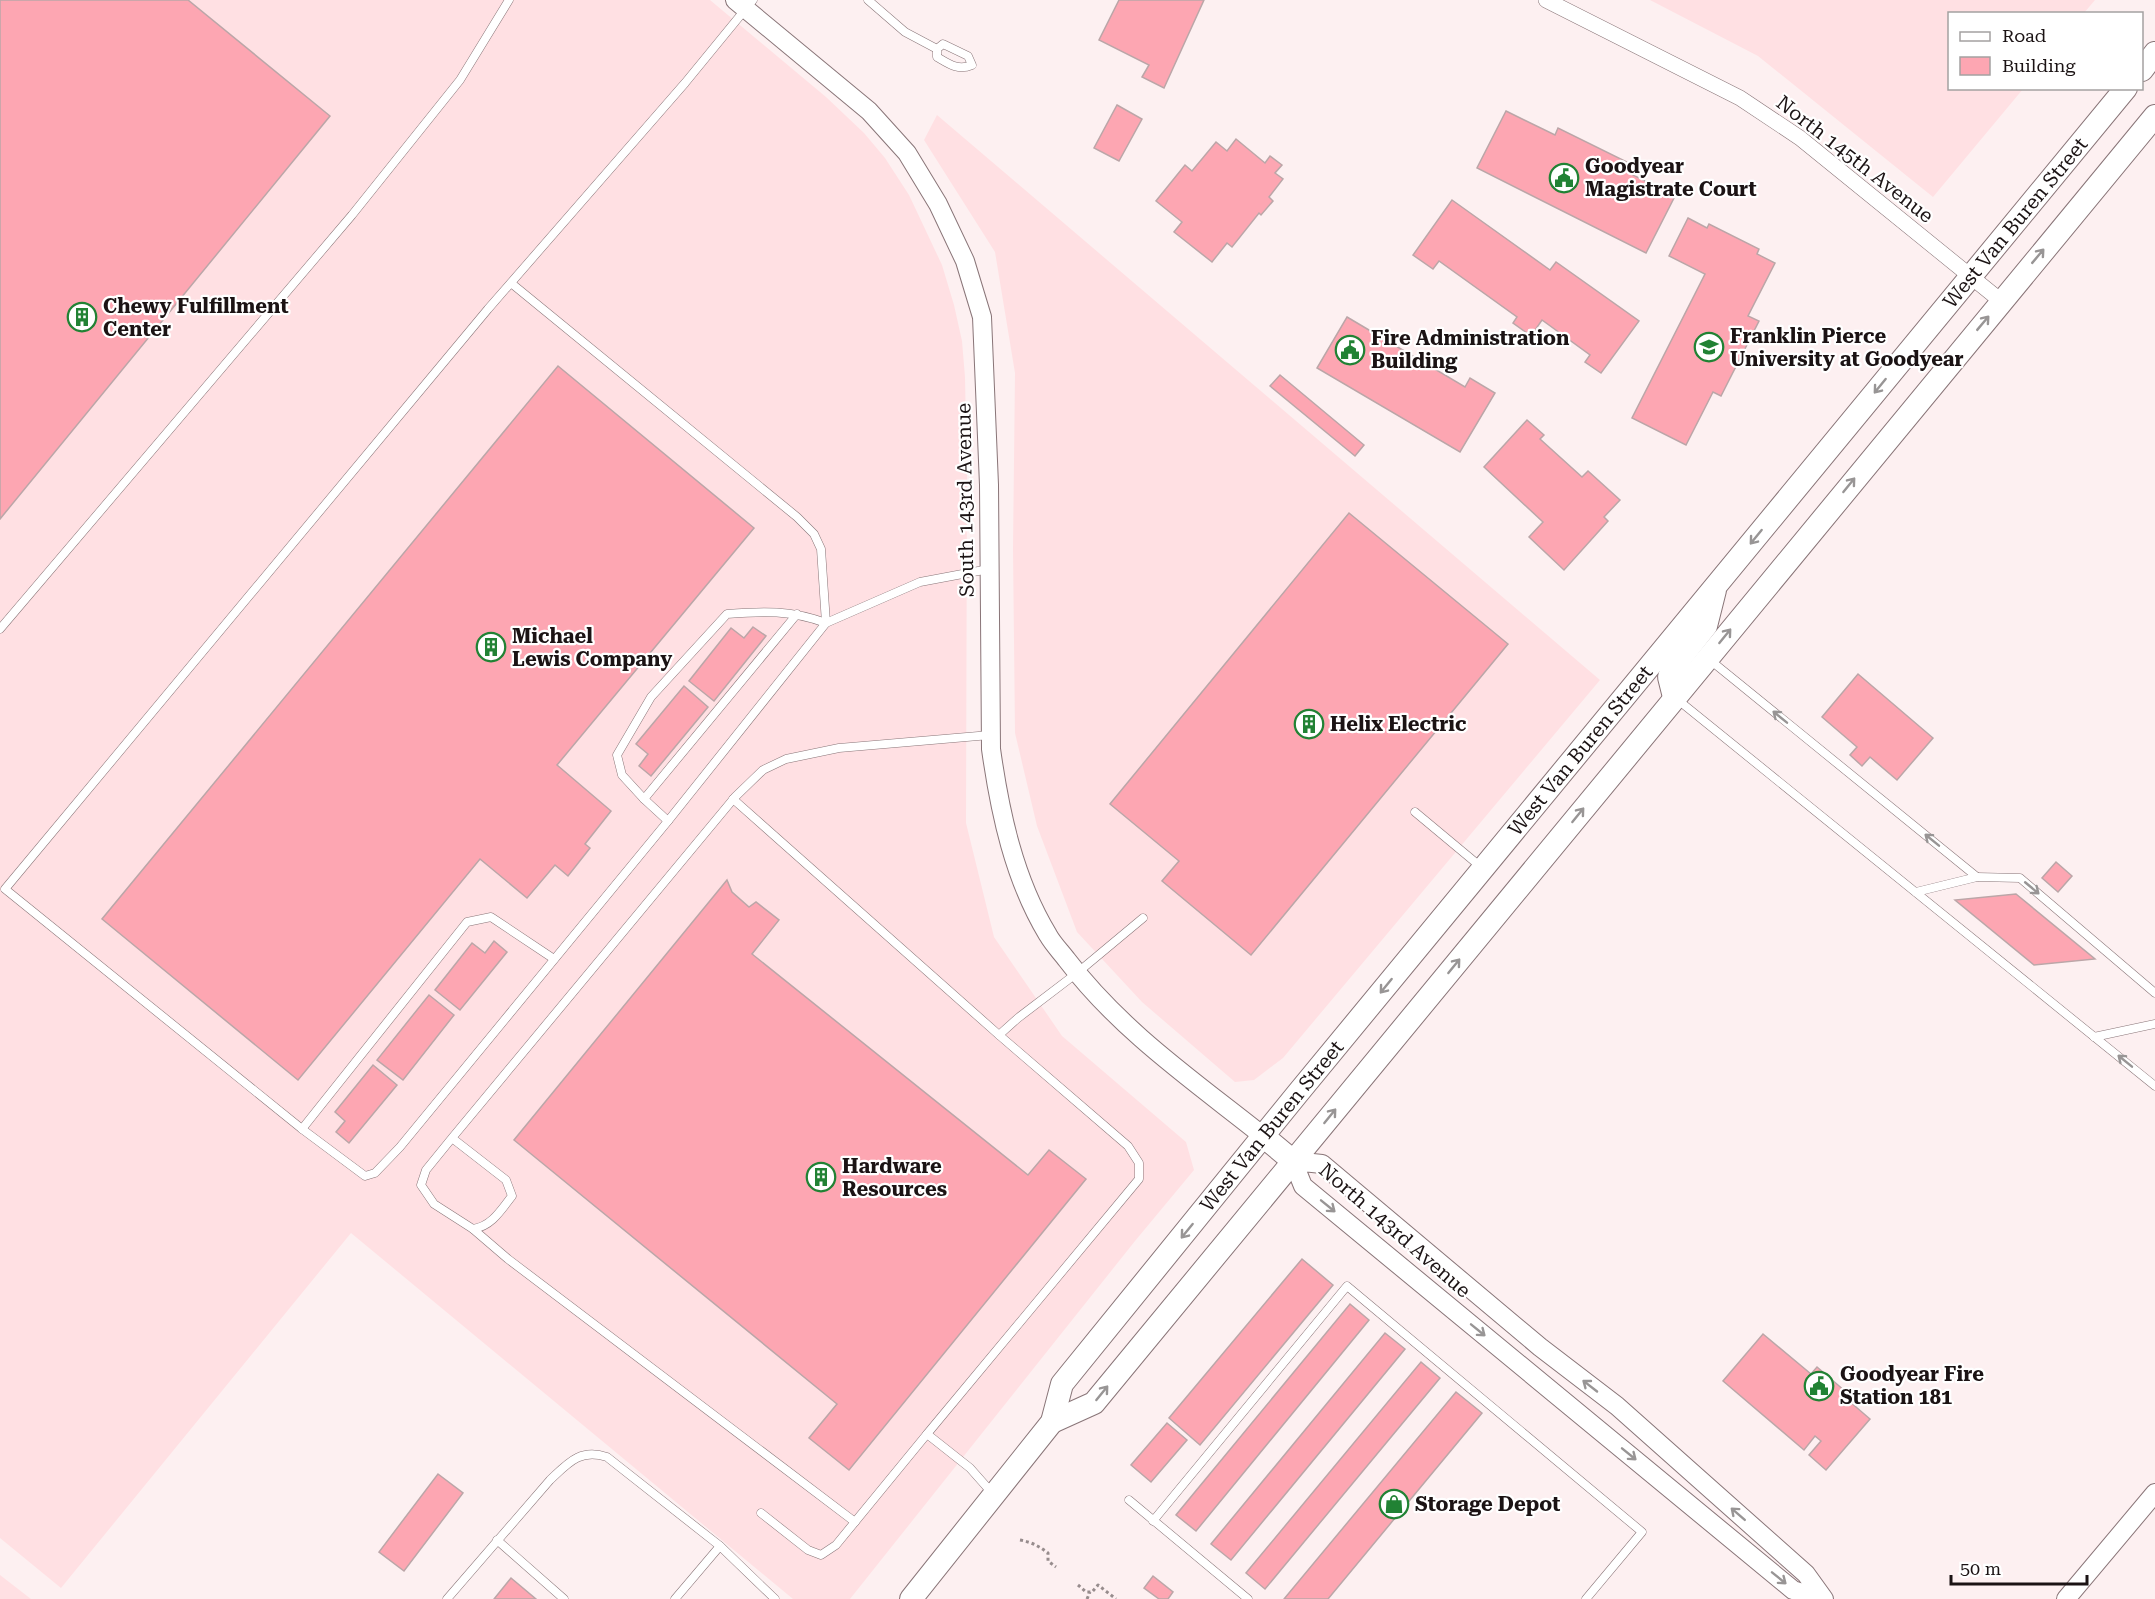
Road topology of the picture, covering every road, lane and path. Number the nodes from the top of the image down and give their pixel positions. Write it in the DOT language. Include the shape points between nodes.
graph roads {
  1 [pos="509,0"];
  2 [pos="868,0"];
  3 [pos="1546,0"];
  4 [pos="745,3"];
  5 [pos="937,49"];
  6 [pos="2155,53"];
  7 [pos="2143,69"];
  8 [pos="2124,90"];
  9 [pos="2155,116"];
  10 [pos="1970,276"];
  11 [pos="511,283"];
  12 [pos="2001,301"];
  13 [pos="989,569"];
  14 [pos="1716,585"];
  15 [pos="797,614"];
  16 [pos="826,623"];
  17 [pos="0,629"];
  18 [pos="1707,657"];
  19 [pos="1674,697"];
  20 [pos="990,735"];
  21 [pos="644,799"];
  22 [pos="733,799"];
  23 [pos="1415,812"];
  24 [pos="668,821"];
  25 [pos="1483,868"];
  26 [pos="1977,877"];
  27 [pos="1916,892"];
  28 [pos="1143,918"];
  29 [pos="554,959"];
  30 [pos="1077,974"];
  31 [pos="2155,993"];
  32 [pos="2155,1024"];
  33 [pos="999,1035"];
  34 [pos="2094,1037"];
  35 [pos="2155,1086"];
  36 [pos="302,1129"];
  37 [pos="1263,1136"];
  38 [pos="452,1138"];
  39 [pos="1293,1161"];
  40 [pos="473,1229"];
  41 [pos="1052,1422"];
  42 [pos="927,1434"];
  43 [pos="2155,1493"];
  44 [pos="994,1495"];
  45 [pos="1129,1500"];
  46 [pos="761,1513"];
  47 [pos="1153,1521"];
  48 [pos="855,1522"];
  49 [pos="497,1540"];
  50 [pos="1020,1540"];
  51 [pos="720,1546"];
  52 [pos="1056,1567"];
  53 [pos="1078,1585"];
  54 [pos="1090,1592"];
  55 [pos="447,1599"];
  56 [pos="564,1599"];
  57 [pos="675,1599"];
  58 [pos="775,1599"];
  59 [pos="910,1599"];
  60 [pos="1087,1599"];
  61 [pos="1116,1599"];
  62 [pos="1248,1599"];
  63 [pos="1586,1599"];
  64 [pos="1822,1599"];
  65 [pos="2066,1599"];
  1 -- 17 [label="lane" via="460,80 352,215"];
  2 -- 5 [label="lane" via="905,32"];
  3 -- 10 [label="street, North 145th Avenue" via="1740,98 1800,138"];
  4 -- 11 [label="lane" via="685,83"];
  4 -- 13 [label="street, South 143rd Avenue" via="869,111 907,153 938,204 965,261 982,317"];
  6 -- 7 [label="main road"];
  8 -- 10 [label="main road, West Van Buren Street"];
  12 -- 9 [label="main road, West Van Buren Street, one-way"];
  10 -- 12 [label="street, North 145th Avenue"];
  10 -- 14 [label="main road, West Van Buren Street, one-way"];
  11 -- 16 [label="lane" via="814,534 821,549"];
  11 -- 36 [label="lane" via="5,889"];
  18 -- 12 [label="main road, West Van Buren Street, one-way"];
  13 -- 16 [label="lane" via="920,582"];
  13 -- 20 [label="street, South 143rd Avenue"];
  14 -- 19 [label="main road" via="1706,626 1672,669 1669,677"];
  14 -- 25 [label="main road, West Van Buren Street"];
  15 -- 16 [label="lane"];
  15 -- 21 [label="lane"];
  15 -- 21 [label="lane" via="768,610 727,614 651,697 617,754 622,775"];
  16 -- 24 [label="lane"];
  18 -- 19 [label="main road, West Van Buren Street"];
  26 -- 18 [label="lane, one-way"];
  19 -- 27 [label="lane"];
  39 -- 19 [label="main road, West Van Buren Street, one-way"];
  20 -- 22 [label="lane" via="839,748 786,759 763,770"];
  20 -- 30 [label="street, South 143rd Avenue" via="996,785 1012,854 1048,936"];
  21 -- 24 [label="lane"];
  22 -- 33 [label="lane"];
  22 -- 38 [label="lane"];
  23 -- 25 [label="lane"];
  24 -- 29 [label="lane"];
  25 -- 37 [label="main road, West Van Buren Street, one-way"];
  26 -- 27 [label="lane"];
  26 -- 31 [label="lane, one-way" via="2020,878"];
  27 -- 34 [label="lane"];
  28 -- 30 [label="lane"];
  29 -- 36 [label="lane" via="491,917 467,922"];
  29 -- 36 [label="lane" via="400,1148 375,1173 365,1176"];
  30 -- 33 [label="lane"];
  30 -- 37 [label="street, South 143rd Avenue" via="1147,1045"];
  32 -- 34 [label="lane"];
  33 -- 42 [label="lane" via="1128,1146 1139,1163 1139,1179"];
  35 -- 34 [label="lane, one-way"];
  37 -- 39 [label="main road"];
  37 -- 41 [label="main road, West Van Buren Street, one-way" via="1062,1384"];
  38 -- 40 [label="lane" via="426,1170 421,1185 434,1204"];
  38 -- 40 [label="lane" via="506,1180 512,1196 494,1220"];
  41 -- 39 [label="main road, West Van Buren Street, one-way" via="1094,1403"];
  39 -- 64 [label="street, North 143rd Avenue, one-way" via="1303,1186 1793,1590"];
  64 -- 39 [label="street, North 143rd Avenue, one-way" via="1806,1574 1617,1406 1540,1347 1322,1164"];
  40 -- 48 [label="lane"];
  41 -- 44 [label="main road, West Van Buren Street"];
  42 -- 44 [label="lane" via="970,1468"];
  42 -- 48 [label="lane"];
  43 -- 65 [label="street"];
  44 -- 59 [label="main road, West Van Buren Street"];
  45 -- 47 [label="lane"];
  46 -- 48 [label="lane" via="808,1550 821,1555 836,1545"];
  47 -- 62 [label="lane"];
  47 -- 63 [label="lane" via="1347,1286 1642,1532"];
  49 -- 51 [label="lane" via="568,1462 596,1454 630,1474"];
  49 -- 55 [label="lane"];
  49 -- 56 [label="lane"];
  50 -- 52 [label="path" via="1045,1550 1048,1561"];
  51 -- 57 [label="lane"];
  51 -- 58 [label="lane"];
  53 -- 54 [label="path"];
  54 -- 60 [label="path"];
  54 -- 61 [label="path" via="1098,1585"];
}
